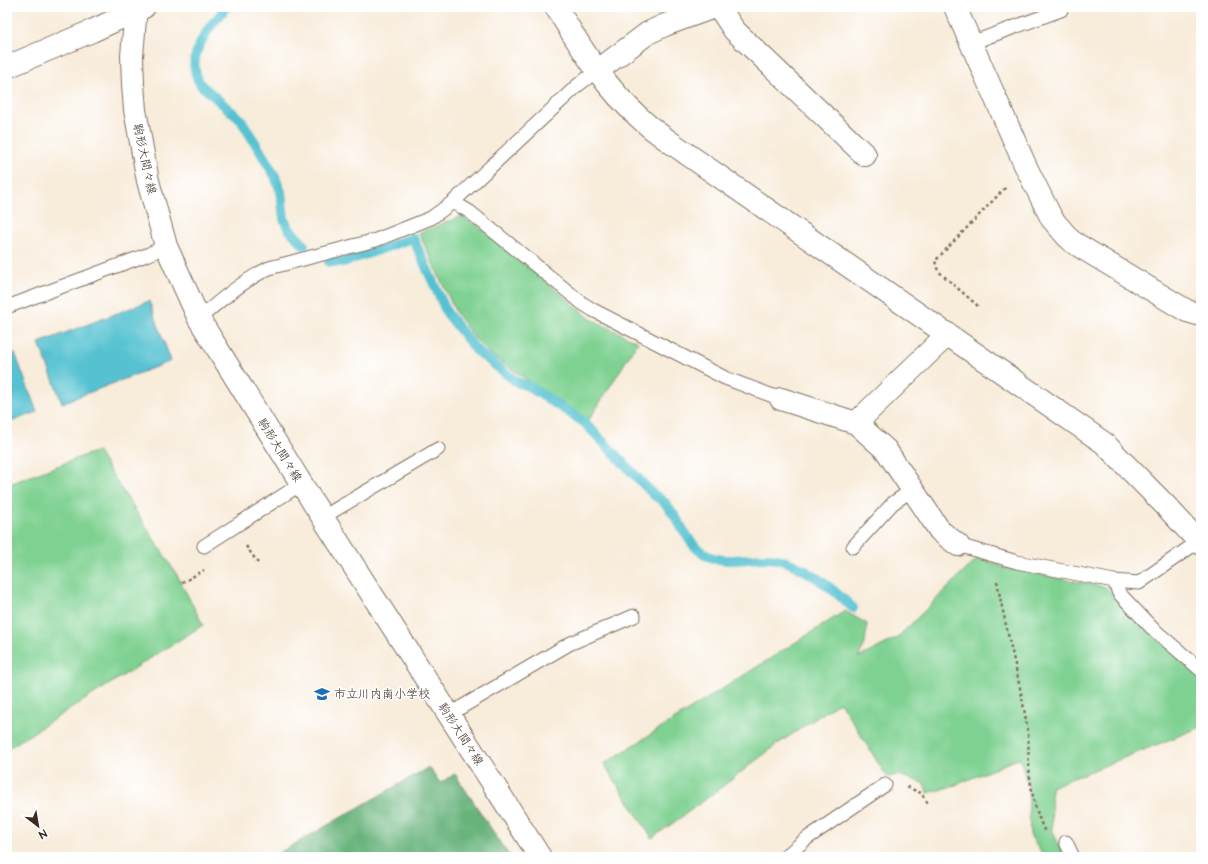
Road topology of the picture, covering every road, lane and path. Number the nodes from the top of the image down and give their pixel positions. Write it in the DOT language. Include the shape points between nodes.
graph roads {
  1 [pos="556,7"];
  2 [pos="714,7"];
  3 [pos="719,7"];
  4 [pos="954,7"];
  5 [pos="139,8"];
  6 [pos="1061,10"];
  7 [pos="971,42"];
  8 [pos="7,67"];
  9 [pos="597,71"];
  10 [pos="865,155"];
  11 [pos="1026,167"];
  12 [pos="453,202"];
  13 [pos="166,246"];
  14 [pos="978,306"];
  15 [pos="7,307"];
  16 [pos="1201,315"];
  17 [pos="199,319"];
  18 [pos="948,334"];
  19 [pos="781,399"];
  20 [pos="856,423"];
  21 [pos="438,449"];
  22 [pos="301,484"];
  23 [pos="912,490"];
  24 [pos="323,517"];
  25 [pos="1200,542"];
  26 [pos="958,545"];
  27 [pos="204,546"];
  28 [pos="853,547"];
  29 [pos="992,555"];
  30 [pos="1114,581"];
  31 [pos="634,616"];
  32 [pos="1201,670"];
  33 [pos="448,715"];
  34 [pos="885,785"];
  35 [pos="1047,836"];
  36 [pos="1066,842"];
  37 [pos="540,857"];
  38 [pos="785,857"];
  39 [pos="1073,857"];
  1 -- 9 [label="street"];
  2 -- 9 [label="street" via="648,33"];
  3 -- 10 [label="street" via="734,30"];
  4 -- 7 [label="street"];
  5 -- 8 [label="street"];
  5 -- 13 [label="street, 駒形大間々線" via="132,56 135,110 148,181"];
  6 -- 7 [label="lane"];
  7 -- 11 [label="street"];
  9 -- 12 [label="lane" via="578,85"];
  9 -- 18 [label="street" via="643,121 687,154"];
  11 -- 14 [label="path" via="935,261 938,271"];
  11 -- 16 [label="street" via="1052,219 1071,241 1187,311"];
  12 -- 17 [label="lane" via="430,218 376,240 269,268 213,306"];
  12 -- 19 [label="lane" via="470,212 593,310 725,378"];
  13 -- 15 [label="lane"];
  13 -- 17 [label="street, 駒形大間々線"];
  17 -- 22 [label="street, 駒形大間々線"];
  18 -- 20 [label="street"];
  18 -- 25 [label="street" via="1104,443"];
  19 -- 20 [label="street"];
  20 -- 23 [label="street" via="886,450"];
  21 -- 24 [label="lane"];
  22 -- 24 [label="street, 駒形大間々線"];
  22 -- 27 [label="lane"];
  23 -- 26 [label="street" via="940,532"];
  23 -- 28 [label="lane" via="893,503"];
  24 -- 33 [label="street, 駒形大間々線"];
  25 -- 30 [label="lane" via="1139,583"];
  26 -- 29 [label="lane"];
  29 -- 30 [label="lane"];
  29 -- 35 [label="path" via="1028,735 1033,800"];
  30 -- 32 [label="lane" via="1119,593 1152,628"];
  31 -- 33 [label="lane" via="569,644"];
  33 -- 37 [label="street, 駒形大間々線"];
  34 -- 38 [label="lane" via="806,839"];
  36 -- 39 [label="lane"];
}
